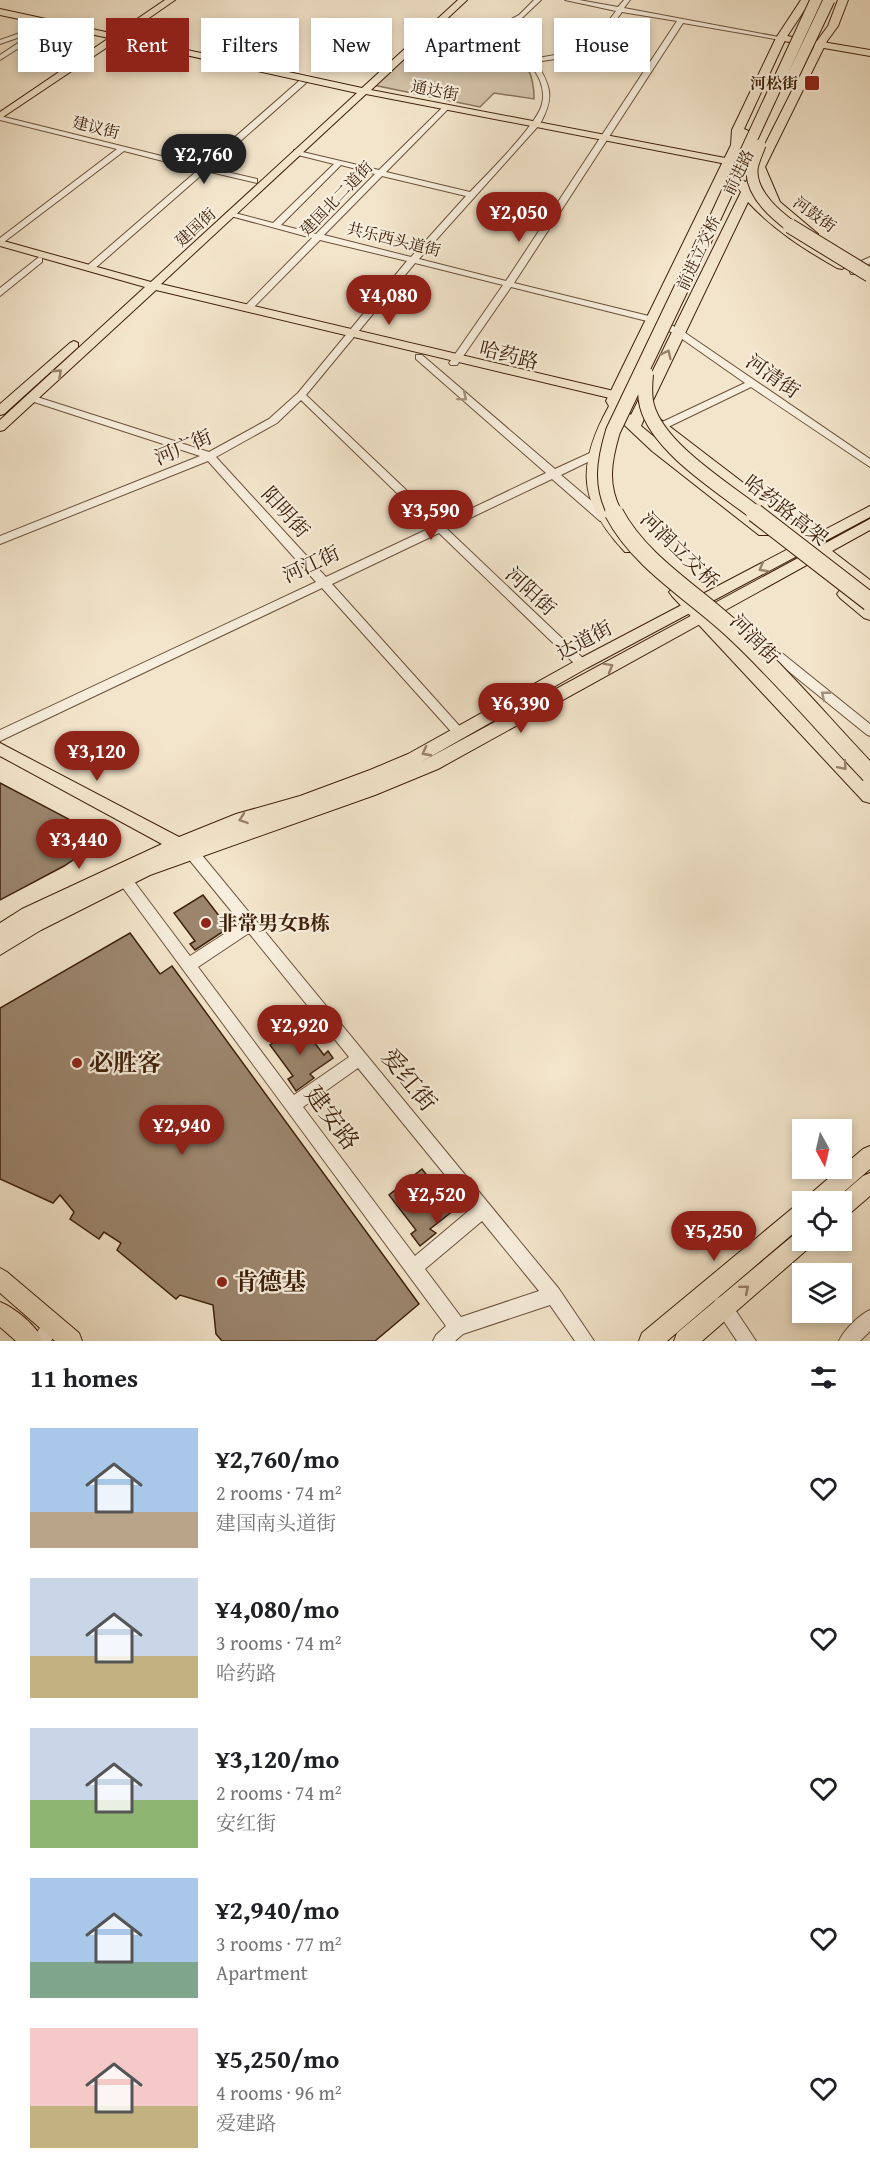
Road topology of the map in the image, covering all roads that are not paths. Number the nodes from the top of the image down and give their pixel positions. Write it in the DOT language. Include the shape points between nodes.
graph roads {
  1 [pos="156,0"];
  2 [pos="171,0"];
  3 [pos="453,0"];
  4 [pos="463,0"];
  5 [pos="538,0"];
  6 [pos="568,0"];
  7 [pos="627,0"];
  8 [pos="806,0"];
  9 [pos="816,0"];
  10 [pos="829,0"];
  11 [pos="838,0"];
  12 [pos="843,0"];
  13 [pos="619,11"];
  14 [pos="0,14"];
  15 [pos="18,18"];
  16 [pos="133,18"];
  17 [pos="141,18"];
  18 [pos="443,18"];
  19 [pos="518,18"];
  20 [pos="805,21"];
  21 [pos="680,22"];
  22 [pos="18,35"];
  23 [pos="783,36"];
  24 [pos="106,39"];
  25 [pos="106,39"];
  26 [pos="0,42"];
  27 [pos="821,43"];
  28 [pos="18,46"];
  29 [pos="870,51"];
  30 [pos="404,52"];
  31 [pos="189,56"];
  32 [pos="189,57"];
  33 [pos="0,58"];
  34 [pos="542,59"];
  35 [pos="539,72"];
  36 [pos="302,83"];
  37 [pos="357,93"];
  38 [pos="0,106"];
  39 [pos="443,109"];
  40 [pos="0,117"];
  41 [pos="534,127"];
  42 [pos="603,140"];
  43 [pos="736,147"];
  44 [pos="122,149"];
  45 [pos="297,152"];
  46 [pos="340,162"];
  47 [pos="728,164"];
  48 [pos="202,169"];
  49 [pos="381,172"];
  50 [pos="756,172"];
  51 [pos="254,181"];
  52 [pos="747,193"];
  53 [pos="471,195"];
  54 [pos="231,215"];
  55 [pos="733,217"];
  56 [pos="768,217"];
  57 [pos="275,226"];
  58 [pos="320,236"];
  59 [pos="0,243"];
  60 [pos="0,249"];
  61 [pos="414,259"];
  62 [pos="39,260"];
  63 [pos="866,267"];
  64 [pos="90,268"];
  65 [pos="870,281"];
  66 [pos="510,282"];
  67 [pos="145,287"];
  68 [pos="0,293"];
  69 [pos="247,309"];
  70 [pos="654,320"];
  71 [pos="678,332"];
  72 [pos="351,336"];
  73 [pos="420,357"];
  74 [pos="456,360"];
  75 [pos="646,366"];
  76 [pos="752,383"];
  77 [pos="301,395"];
  78 [pos="31,398"];
  79 [pos="615,402"];
  80 [pos="0,411"];
  81 [pos="637,419"];
  82 [pos="662,426"];
  83 [pos="0,427"];
  84 [pos="596,454"];
  85 [pos="210,456"];
  86 [pos="870,464"];
  87 [pos="554,474"];
  88 [pos="870,511"];
  89 [pos="608,514"];
  90 [pos="870,524"];
  91 [pos="439,529"];
  92 [pos="0,540"];
  93 [pos="815,546"];
  94 [pos="798,556"];
  95 [pos="324,581"];
  96 [pos="870,589"];
  97 [pos="870,602"];
  98 [pos="704,610"];
  99 [pos="870,614"];
  100 [pos="582,664"];
  101 [pos="870,731"];
  102 [pos="460,734"];
  103 [pos="0,736"];
  104 [pos="0,749"];
  105 [pos="870,774"];
  106 [pos="870,795"];
  107 [pos="185,849"];
  108 [pos="125,880"];
  109 [pos="250,924"];
  110 [pos="0,932"];
  111 [pos="0,947"];
  112 [pos="189,965"];
  113 [pos="360,1058"];
  114 [pos="293,1105"];
  115 [pos="870,1156"];
  116 [pos="852,1171"];
  117 [pos="852,1175"];
  118 [pos="843,1179"];
  119 [pos="868,1188"];
  120 [pos="829,1191"];
  121 [pos="852,1200"];
  122 [pos="483,1209"];
  123 [pos="792,1221"];
  124 [pos="792,1249"];
  125 [pos="414,1268"];
  126 [pos="0,1279"];
  127 [pos="711,1290"];
  128 [pos="553,1295"];
  129 [pos="724,1308"];
  130 [pos="0,1313"];
  131 [pos="870,1318"];
  132 [pos="458,1327"];
  133 [pos="46,1333"];
  134 [pos="32,1341"];
  135 [pos="71,1341"];
  136 [pos="442,1341"];
  137 [pos="585,1341"];
  138 [pos="650,1341"];
  139 [pos="685,1341"];
  140 [pos="747,1341"];
  141 [pos="848,1341"];
  1 -- 16 [label="main road"];
  2 -- 17 [label="main road"];
  3 -- 37 [label="main road, 建国街"];
  4 -- 18 [label="main road, 建国街"];
  5 -- 19 [label="street"];
  6 -- 13 [label="street"];
  7 -- 13 [label="street"];
  8 -- 23 [label="highway, 前进路"];
  9 -- 20 [label="highway, 前进立交桥, bridge"];
  10 -- 50 [label="highway, bridge" via="759,146"];
  11 -- 27 [label="highway"];
  12 -- 27 [label="highway, 前进路"];
  13 -- 21 [label="street"];
  13 -- 34 [label="street" via="589,51"];
  14 -- 15 [label="main road, 通达街"];
  20 -- 43 [label="highway, 前进路" via="785,46"];
  20 -- 75 [label="highway, 前进立交桥, bridge"];
  21 -- 23 [label="street"];
  21 -- 42 [label="street"];
  22 -- 26 [label="street"];
  23 -- 27 [label="main road"];
  23 -- 43 [label="highway, 前进路" via="738,130"];
  24 -- 38 [label="main road"];
  25 -- 40 [label="main road"];
  27 -- 29 [label="main road"];
  27 -- 50 [label="highway, 前进路"];
  28 -- 33 [label="street"];
  30 -- 37 [label="main road, 建国街"];
  31 -- 37 [label="main road, 通达街"];
  32 -- 36 [label="main road, 通达街"];
  35 -- 41 [label="street" via="547,96"];
  36 -- 37 [label="main road, 通达街"];
  36 -- 48 [label="street"];
  37 -- 39 [label="main road, 通达街"];
  37 -- 45 [label="main road, 建国街"];
  37 -- 51 [label="main road, 建国街"];
  39 -- 41 [label="main road, 通达街"];
  39 -- 49 [label="street, 建国北二道街"];
  40 -- 44 [label="street, 建议街"];
  41 -- 42 [label="main road, 通达街"];
  41 -- 53 [label="street, 河广街"];
  42 -- 47 [label="main road, 通达街"];
  42 -- 66 [label="street"];
  43 -- 47 [label="highway, 前进路"];
  44 -- 48 [label="street, 建议街"];
  44 -- 59 [label="street"];
  45 -- 46 [label="street"];
  45 -- 54 [label="main road, 建国街"];
  46 -- 49 [label="street"];
  46 -- 57 [label="street"];
  47 -- 50 [label="main road, 通达街"];
  47 -- 52 [label="highway, 河鼓街"];
  47 -- 70 [label="highway, 前进路"];
  48 -- 51 [label="street, 建议街"];
  48 -- 64 [label="street"];
  49 -- 53 [label="street"];
  49 -- 58 [label="street, 建国北二道街"];
  50 -- 52 [label="highway, 前进路"];
  50 -- 63 [label="highway, bridge" via="760,195 774,213"];
  51 -- 67 [label="main road, 建国街"];
  52 -- 55 [label="highway, 前进路"];
  52 -- 56 [label="highway, 河鼓街"];
  53 -- 61 [label="street, 河广街"];
  54 -- 57 [label="street, 共乐西头道街"];
  54 -- 67 [label="main road, 建国街"];
  55 -- 56 [label="highway"];
  55 -- 71 [label="highway, 前进路"];
  56 -- 63 [label="highway, 河鼓街" via="806,245"];
  57 -- 58 [label="street, 共乐西头道街"];
  58 -- 61 [label="street, 共乐西头道街"];
  58 -- 69 [label="street, 建国北二道街"];
  59 -- 64 [label="main road, 哈药路"];
  60 -- 62 [label="main road, 哈药路"];
  61 -- 66 [label="street, 共乐西头道街"];
  61 -- 72 [label="street, 河广街"];
  62 -- 67 [label="main road, 哈药路"];
  62 -- 68 [label="street"];
  63 -- 65 [label="highway, 河鼓街"];
  64 -- 67 [label="main road, 哈药路"];
  66 -- 70 [label="street, 共乐西头道街"];
  66 -- 74 [label="street"];
  67 -- 69 [label="main road, 哈药路"];
  67 -- 72 [label="main road, 哈药路"];
  78 -- 67 [label="main road, 建国街, one-way"];
  67 -- 80 [label="main road, 建国街"];
  69 -- 72 [label="main road, 哈药路"];
  70 -- 71 [label="street, 河清街"];
  70 -- 79 [label="highway, 前进路"];
  71 -- 76 [label="street, 河清街"];
  81 -- 71 [label="highway, 前进路, one-way"];
  72 -- 73 [label="main road, 哈药路"];
  72 -- 74 [label="main road, 哈药路"];
  72 -- 77 [label="street, 河广街"];
  73 -- 74 [label="main road, 哈药路"];
  73 -- 87 [label="street, 河润街, one-way"];
  74 -- 79 [label="main road, 哈药路"];
  75 -- 89 [label="highway, 前进立交桥, bridge" via="608,444 604,481"];
  75 -- 97 [label="highway, 哈药路高架, bridge" via="645,406 656,429 676,451"];
  76 -- 82 [label="street"];
  76 -- 86 [label="street, 河清街"];
  77 -- 85 [label="street, 河广街" via="273,421"];
  77 -- 91 [label="street, 河阳街"];
  78 -- 83 [label="main road, 建国街"];
  78 -- 85 [label="street, 阳明街"];
  79 -- 81 [label="highway"];
  79 -- 84 [label="highway"];
  81 -- 82 [label="highway"];
  81 -- 94 [label="highway" via="669,456"];
  82 -- 93 [label="highway"];
  84 -- 87 [label="street, 河江街"];
  84 -- 89 [label="highway, 河润街" via="593,477"];
  85 -- 92 [label="street, 河广街"];
  85 -- 95 [label="street, 阳明街"];
  87 -- 89 [label="street, 河润街"];
  87 -- 91 [label="street, 河江街"];
  88 -- 93 [label="main road, 达道街"];
  89 -- 98 [label="highway, 河润街" via="625,542"];
  89 -- 105 [label="highway, 河润立交桥, bridge" via="732,629"];
  90 -- 93 [label="main road"];
  91 -- 95 [label="street, 河江街"];
  91 -- 100 [label="street, 河阳街"];
  93 -- 94 [label="main road, 达道街"];
  93 -- 96 [label="highway"];
  94 -- 98 [label="main road, 达道街"];
  94 -- 98 [label="main road, 达道街, one-way"];
  94 -- 99 [label="highway"];
  95 -- 102 [label="street, 阳明街"];
  95 -- 103 [label="street, 河江街"];
  98 -- 100 [label="main road, 达道街"];
  101 -- 98 [label="street, 河润街, one-way"];
  98 -- 106 [label="highway, 河润街, one-way"];
  107 -- 98 [label="main road, 达道街, one-way" via="369,790 432,764"];
  100 -- 102 [label="main road, 达道街"];
  102 -- 107 [label="main road, 达道街, one-way" via="376,775 242,819"];
  104 -- 107 [label="main road"];
  107 -- 108 [label="main road"];
  107 -- 109 [label="street, 爱红街"];
  107 -- 110 [label="main road" via="28,914"];
  108 -- 111 [label="main road" via="34,925"];
  108 -- 112 [label="street, 建安路"];
  109 -- 112 [label="street"];
  109 -- 113 [label="street, 爱红街"];
  112 -- 114 [label="street, 建安路"];
  113 -- 114 [label="street"];
  113 -- 122 [label="street, 爱红街"];
  114 -- 125 [label="street, 建安路"];
  115 -- 116 [label="main road"];
  117 -- 119 [label="street"];
  118 -- 120 [label="main road"];
  119 -- 121 [label="main road"];
  122 -- 125 [label="street"];
  122 -- 128 [label="street, 爱红街"];
  123 -- 127 [label="main road"];
  129 -- 124 [label="main road, one-way"];
  125 -- 132 [label="street, 建安路"];
  126 -- 133 [label="main road"];
  127 -- 129 [label="street"];
  127 -- 138 [label="main road"];
  128 -- 132 [label="street"];
  128 -- 137 [label="street, 爱红街"];
  129 -- 139 [label="main road"];
  129 -- 140 [label="street"];
  130 -- 134 [label="main road"];
  131 -- 141 [label="street"];
  132 -- 136 [label="street"];
  133 -- 135 [label="main road"];
}
